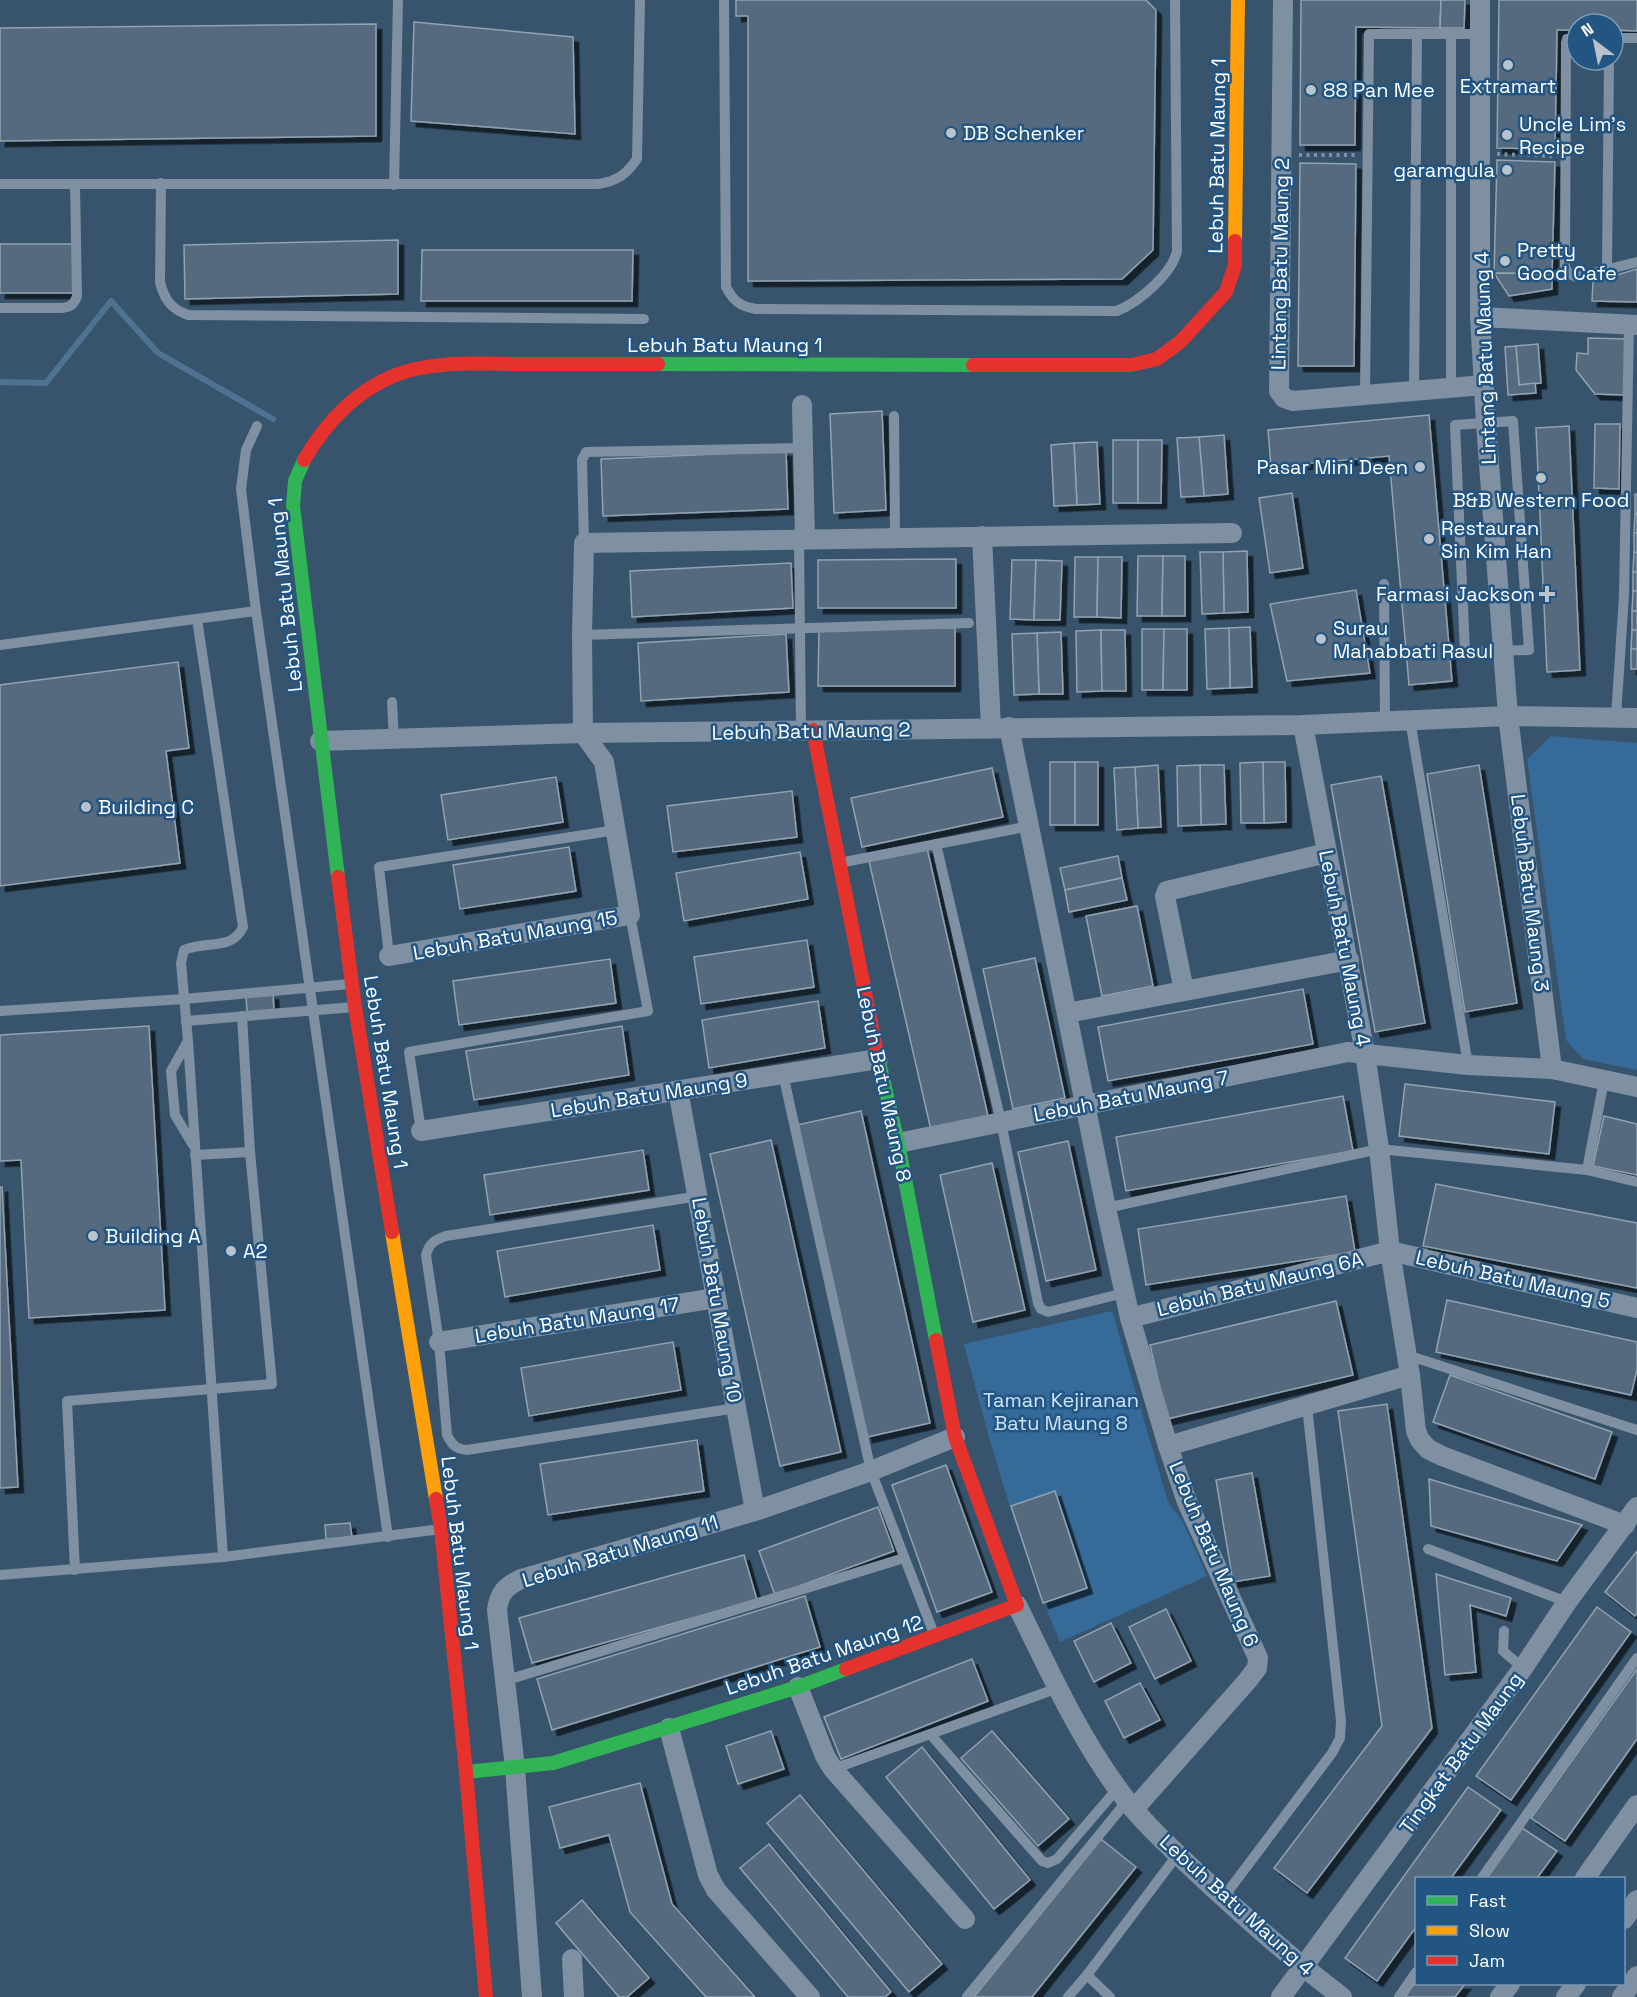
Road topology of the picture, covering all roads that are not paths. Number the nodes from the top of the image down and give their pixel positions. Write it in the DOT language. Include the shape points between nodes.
graph roads {
  1 [pos="398,0"];
  2 [pos="640,0"];
  3 [pos="724,0"];
  4 [pos="1175,0"];
  5 [pos="1238,0"];
  6 [pos="1283,0"];
  7 [pos="1480,0"];
  8 [pos="1417,34"];
  9 [pos="1450,34"];
  10 [pos="1480,34"];
  11 [pos="1566,72"];
  12 [pos="1610,72"];
  13 [pos="162,183"];
  14 [pos="0,184"];
  15 [pos="75,184"];
  16 [pos="394,185"];
  17 [pos="1637,262"];
  18 [pos="1607,269"];
  19 [pos="0,308"];
  20 [pos="1480,317"];
  21 [pos="644,319"];
  22 [pos="1633,330"];
  23 [pos="1484,385"];
  24 [pos="1451,389"];
  25 [pos="1414,392"];
  26 [pos="1365,396"];
  27 [pos="802,405"];
  28 [pos="894,416"];
  29 [pos="1486,423"];
  30 [pos="256,426"];
  31 [pos="803,448"];
  32 [pos="1232,533"];
  33 [pos="982,536"];
  34 [pos="895,538"];
  35 [pos="802,539"];
  36 [pos="584,543"];
  37 [pos="1384,584"];
  38 [pos="256,611"];
  39 [pos="197,619"];
  40 [pos="969,623"];
  41 [pos="800,628"];
  42 [pos="582,635"];
  43 [pos="0,645"];
  44 [pos="1502,651"];
  45 [pos="392,702"];
  46 [pos="1508,716"];
  47 [pos="1616,717"];
  48 [pos="1637,718"];
  49 [pos="1410,720"];
  50 [pos="1385,722"];
  51 [pos="1303,725"];
  52 [pos="1000,728"];
  53 [pos="807,730"];
  54 [pos="583,733"];
  55 [pos="394,739"];
  56 [pos="320,741"];
  57 [pos="1030,826"];
  58 [pos="616,830"];
  59 [pos="936,844"];
  60 [pos="1327,853"];
  61 [pos="839,863"];
  62 [pos="630,915"];
  63 [pos="390,956"];
  64 [pos="1349,960"];
  65 [pos="352,984"];
  66 [pos="309,988"];
  67 [pos="1185,991"];
  68 [pos="184,999"];
  69 [pos="355,1007"];
  70 [pos="312,1010"];
  71 [pos="0,1011"];
  72 [pos="1067,1013"];
  73 [pos="243,1016"];
  74 [pos="186,1021"];
  75 [pos="188,1041"];
  76 [pos="1365,1053"];
  77 [pos="878,1059"];
  78 [pos="1468,1065"];
  79 [pos="1552,1070"];
  80 [pos="783,1074"];
  81 [pos="1604,1080"];
  82 [pos="1637,1087"];
  83 [pos="678,1090"];
  84 [pos="1085,1106"];
  85 [pos="1001,1122"];
  86 [pos="421,1131"];
  87 [pos="898,1143"];
  88 [pos="1379,1149"];
  89 [pos="195,1151"];
  90 [pos="250,1152"];
  91 [pos="1587,1170"];
  92 [pos="1637,1182"];
  93 [pos="699,1196"];
  94 [pos="1106,1208"];
  95 [pos="1389,1251"];
  96 [pos="1124,1293"];
  97 [pos="716,1298"];
  98 [pos="1637,1308"];
  99 [pos="1130,1318"];
  100 [pos="439,1342"];
  101 [pos="1408,1365"];
  102 [pos="212,1390"];
  103 [pos="1307,1406"];
  104 [pos="736,1408"];
  105 [pos="1637,1430"];
  106 [pos="955,1437"];
  107 [pos="1168,1446"];
  108 [pos="871,1471"];
  109 [pos="1637,1507"];
  110 [pos="755,1511"];
  111 [pos="1625,1525"];
  112 [pos="441,1529"];
  113 [pos="388,1537"];
  114 [pos="1428,1549"];
  115 [pos="224,1557"];
  116 [pos="904,1558"];
  117 [pos="75,1570"];
  118 [pos="0,1575"];
  119 [pos="1567,1602"];
  120 [pos="1017,1605"];
  121 [pos="1504,1631"];
  122 [pos="935,1637"];
  123 [pos="1637,1658"];
  124 [pos="1524,1668"];
  125 [pos="504,1681"];
  126 [pos="798,1687"];
  127 [pos="1058,1688"];
  128 [pos="669,1728"];
  129 [pos="931,1735"];
  130 [pos="515,1768"];
  131 [pos="833,1769"];
  132 [pos="466,1772"];
  133 [pos="1126,1800"];
  134 [pos="1637,1805"];
  135 [pos="1178,1854"];
  136 [pos="1483,1877"];
  137 [pos="1586,1877"];
  138 [pos="1223,1898"];
  139 [pos="1637,1900"];
  140 [pos="1625,1916"];
  141 [pos="965,1919"];
  142 [pos="572,1959"];
  143 [pos="1304,1968"];
  144 [pos="1415,1973"];
  145 [pos="1087,1975"];
  146 [pos="1637,1976"];
  147 [pos="486,1997"];
  148 [pos="532,1997"];
  149 [pos="574,1997"];
  150 [pos="810,1997"];
  151 [pos="967,1997"];
  152 [pos="1068,1997"];
  153 [pos="1110,1997"];
  154 [pos="1281,1997"];
  155 [pos="1342,1997"];
  156 [pos="1399,1997"];
  157 [pos="1622,1997"];
  1 -- 16 [label="lane"];
  2 -- 16 [label="lane" via="637,159 627,174 598,184"];
  3 -- 4 [label="lane" via="726,287 733,300 756,309 1117,310 1136,301 1164,276 1177,251"];
  5 -- 56 [label="street, Lebuh Batu Maung 1" via="1235,265 1226,292 1180,342 1157,359 1131,365 472,364 430,366 394,376 364,392 320,435 294,481 293,506"];
  6 -- 26 [label="street, Lintang Batu Maung 2" via="1279,391 1293,402"];
  7 -- 10 [label="street, Lintang Batu Maung 4"];
  8 -- 9 [label="lane"];
  8 -- 25 [label="lane"];
  8 -- 26 [label="lane" via="1369,34"];
  9 -- 10 [label="lane"];
  9 -- 24 [label="lane"];
  10 -- 20 [label="street, Lintang Batu Maung 4"];
  11 -- 18 [label="lane" via="1565,267 1577,277"];
  12 -- 18 [label="lane"];
  13 -- 15 [label="lane"];
  13 -- 16 [label="lane"];
  13 -- 21 [label="lane" via="159,282 170,305 188,315"];
  14 -- 15 [label="lane"];
  15 -- 19 [label="lane" via="75,303 62,308"];
  17 -- 18 [label="lane"];
  20 -- 22 [label="street"];
  20 -- 23 [label="street, Lintang Batu Maung 4"];
  22 -- 47 [label="lane"];
  23 -- 24 [label="street, Lintang Batu Maung 2"];
  23 -- 29 [label="street, Lintang Batu Maung 4"];
  24 -- 25 [label="street, Lintang Batu Maung 2"];
  25 -- 26 [label="street, Lintang Batu Maung 2"];
  27 -- 31 [label="street"];
  28 -- 34 [label="lane"];
  29 -- 44 [label="street, Lintang Batu Maung 4"];
  29 -- 44 [label="lane" via="1514,421 1529,650"];
  29 -- 44 [label="lane" via="1455,426 1465,652"];
  30 -- 38 [label="lane" via="246,450 241,489"];
  31 -- 35 [label="street"];
  31 -- 36 [label="lane" via="586,452 582,460"];
  32 -- 33 [label="street"];
  33 -- 34 [label="street"];
  33 -- 52 [label="street, Lebuh Batu Maung 6"];
  34 -- 35 [label="street"];
  35 -- 36 [label="street"];
  35 -- 41 [label="lane"];
  36 -- 42 [label="street"];
  37 -- 50 [label="lane"];
  38 -- 39 [label="lane"];
  38 -- 66 [label="lane"];
  39 -- 43 [label="lane"];
  39 -- 68 [label="lane" via="243,927 238,936 226,943 184,950"];
  40 -- 41 [label="lane"];
  41 -- 42 [label="lane"];
  41 -- 53 [label="lane"];
  42 -- 54 [label="street"];
  44 -- 46 [label="street, Lintang Batu Maung 4"];
  45 -- 55 [label="lane"];
  46 -- 47 [label="street"];
  46 -- 49 [label="street"];
  46 -- 79 [label="street, Lebuh Batu Maung 3"];
  47 -- 48 [label="street"];
  49 -- 50 [label="street"];
  49 -- 78 [label="lane"];
  50 -- 51 [label="street"];
  51 -- 52 [label="street, Lebuh Batu Maung 2"];
  51 -- 60 [label="street, Lebuh Batu Maung 4"];
  52 -- 53 [label="street, Lebuh Batu Maung 2"];
  52 -- 57 [label="street, Lebuh Batu Maung 6"];
  53 -- 54 [label="street, Lebuh Batu Maung 2"];
  53 -- 61 [label="street, Lebuh Batu Maung 8"];
  54 -- 55 [label="street, Lebuh Batu Maung 2"];
  54 -- 58 [label="street, Lebuh Batu Maung 15" via="604,762"];
  55 -- 56 [label="street, Lebuh Batu Maung 2"];
  56 -- 65 [label="street, Lebuh Batu Maung 1"];
  57 -- 59 [label="lane"];
  57 -- 72 [label="street, Lebuh Batu Maung 6"];
  58 -- 62 [label="street, Lebuh Batu Maung 15"];
  58 -- 63 [label="lane" via="379,867"];
  59 -- 61 [label="lane"];
  59 -- 85 [label="lane"];
  60 -- 64 [label="street, Lebuh Batu Maung 4"];
  60 -- 67 [label="street" via="1167,891"];
  61 -- 77 [label="street, Lebuh Batu Maung 8"];
  62 -- 63 [label="street, Lebuh Batu Maung 15"];
  62 -- 86 [label="lane" via="648,1011 409,1052"];
  64 -- 67 [label="street"];
  64 -- 76 [label="street, Lebuh Batu Maung 4"];
  65 -- 66 [label="lane"];
  65 -- 69 [label="street, Lebuh Batu Maung 1"];
  66 -- 68 [label="lane"];
  66 -- 70 [label="lane"];
  67 -- 72 [label="street"];
  68 -- 71 [label="lane"];
  68 -- 74 [label="lane"];
  69 -- 70 [label="lane"];
  69 -- 112 [label="street, Lebuh Batu Maung 1"];
  70 -- 73 [label="lane"];
  70 -- 113 [label="lane"];
  72 -- 84 [label="street, Lebuh Batu Maung 6"];
  73 -- 74 [label="lane"];
  73 -- 90 [label="lane"];
  74 -- 75 [label="lane"];
  75 -- 89 [label="lane"];
  75 -- 89 [label="lane" via="171,1071 175,1115"];
  76 -- 78 [label="street"];
  76 -- 84 [label="street, Lebuh Batu Maung 7" via="1348,1052"];
  76 -- 88 [label="street, Lebuh Batu Maung 4"];
  77 -- 80 [label="street, Lebuh Batu Maung 9"];
  77 -- 87 [label="street, Lebuh Batu Maung 8"];
  78 -- 79 [label="street"];
  79 -- 81 [label="street"];
  80 -- 83 [label="street, Lebuh Batu Maung 9"];
  80 -- 108 [label="lane"];
  81 -- 82 [label="street"];
  81 -- 91 [label="lane"];
  83 -- 86 [label="street, Lebuh Batu Maung 9"];
  83 -- 93 [label="street, Lebuh Batu Maung 10"];
  84 -- 85 [label="street, Lebuh Batu Maung 7"];
  84 -- 94 [label="street, Lebuh Batu Maung 6"];
  85 -- 87 [label="street, Lebuh Batu Maung 7"];
  85 -- 96 [label="lane" via="1041,1309 1048,1312"];
  87 -- 106 [label="street, Lebuh Batu Maung 8"];
  88 -- 91 [label="lane"];
  88 -- 94 [label="lane"];
  88 -- 95 [label="street, Lebuh Batu Maung 4"];
  89 -- 90 [label="lane"];
  89 -- 102 [label="lane"];
  90 -- 102 [label="lane" via="272,1384"];
  91 -- 92 [label="lane"];
  93 -- 97 [label="street, Lebuh Batu Maung 10"];
  93 -- 100 [label="lane" via="436,1239 428,1246 426,1255"];
  94 -- 96 [label="street, Lebuh Batu Maung 6"];
  95 -- 98 [label="street, Lebuh Batu Maung 5"];
  95 -- 99 [label="street, Lebuh Batu Maung 6A"];
  95 -- 101 [label="street, Lebuh Batu Maung 4"];
  96 -- 99 [label="street, Lebuh Batu Maung 6"];
  97 -- 100 [label="street, Lebuh Batu Maung 17"];
  97 -- 104 [label="street, Lebuh Batu Maung 10"];
  99 -- 107 [label="street, Lebuh Batu Maung 6"];
  100 -- 104 [label="lane" via="447,1435 458,1449"];
  101 -- 103 [label="street"];
  101 -- 105 [label="lane"];
  101 -- 111 [label="street, Lebuh Batu Maung 4" via="1416,1431 1428,1449"];
  102 -- 115 [label="lane"];
  102 -- 117 [label="lane" via="67,1401"];
  103 -- 107 [label="street"];
  103 -- 138 [label="lane" via="1340,1738"];
  104 -- 110 [label="street, Lebuh Batu Maung 10"];
  106 -- 108 [label="street, Lebuh Batu Maung 11"];
  106 -- 120 [label="street"];
  107 -- 133 [label="street, Lebuh Batu Maung 6" via="1187,1502 1258,1658 1257,1668"];
  108 -- 110 [label="street, Lebuh Batu Maung 11"];
  108 -- 116 [label="lane"];
  109 -- 111 [label="street, Tingkat Batu Maung"];
  110 -- 125 [label="street, Lebuh Batu Maung 11" via="511,1584 503,1591 497,1610"];
  111 -- 119 [label="street, Tingkat Batu Maung"];
  112 -- 113 [label="lane"];
  112 -- 132 [label="street, Lebuh Batu Maung 1"];
  113 -- 115 [label="lane"];
  114 -- 119 [label="lane"];
  115 -- 117 [label="lane"];
  116 -- 122 [label="lane"];
  116 -- 125 [label="lane"];
  117 -- 118 [label="lane"];
  119 -- 124 [label="street, Tingkat Batu Maung"];
  120 -- 122 [label="street, Lebuh Batu Maung 12"];
  120 -- 127 [label="street"];
  121 -- 124 [label="lane" via="1503,1651"];
  122 -- 126 [label="street, Lebuh Batu Maung 12"];
  123 -- 136 [label="lane"];
  124 -- 143 [label="street, Tingkat Batu Maung"];
  125 -- 130 [label="street, Lebuh Batu Maung 11"];
  126 -- 128 [label="street, Lebuh Batu Maung 12"];
  126 -- 131 [label="street"];
  127 -- 129 [label="lane"];
  127 -- 133 [label="street"];
  128 -- 130 [label="street, Lebuh Batu Maung 12" via="553,1763"];
  128 -- 150 [label="street" via="708,1875 716,1890"];
  129 -- 131 [label="lane"];
  129 -- 133 [label="lane" via="1042,1861 1057,1859"];
  130 -- 132 [label="street, Lebuh Batu Maung 12"];
  130 -- 148 [label="street, Lebuh Batu Maung 11"];
  131 -- 141 [label="street"];
  132 -- 147 [label="street, Lebuh Batu Maung 1"];
  133 -- 135 [label="street, Lebuh Batu Maung 4"];
  133 -- 151 [label="lane"];
  134 -- 137 [label="street"];
  135 -- 138 [label="street, Lebuh Batu Maung 4"];
  135 -- 145 [label="lane"];
  138 -- 143 [label="street, Lebuh Batu Maung 4"];
  139 -- 140 [label="street"];
  142 -- 149 [label="street"];
  143 -- 154 [label="street, Tingkat Batu Maung"];
  143 -- 155 [label="street, Lebuh Batu Maung 4"];
  144 -- 156 [label="lane"];
  145 -- 152 [label="lane"];
  145 -- 153 [label="lane"];
  146 -- 157 [label="street"];
}
